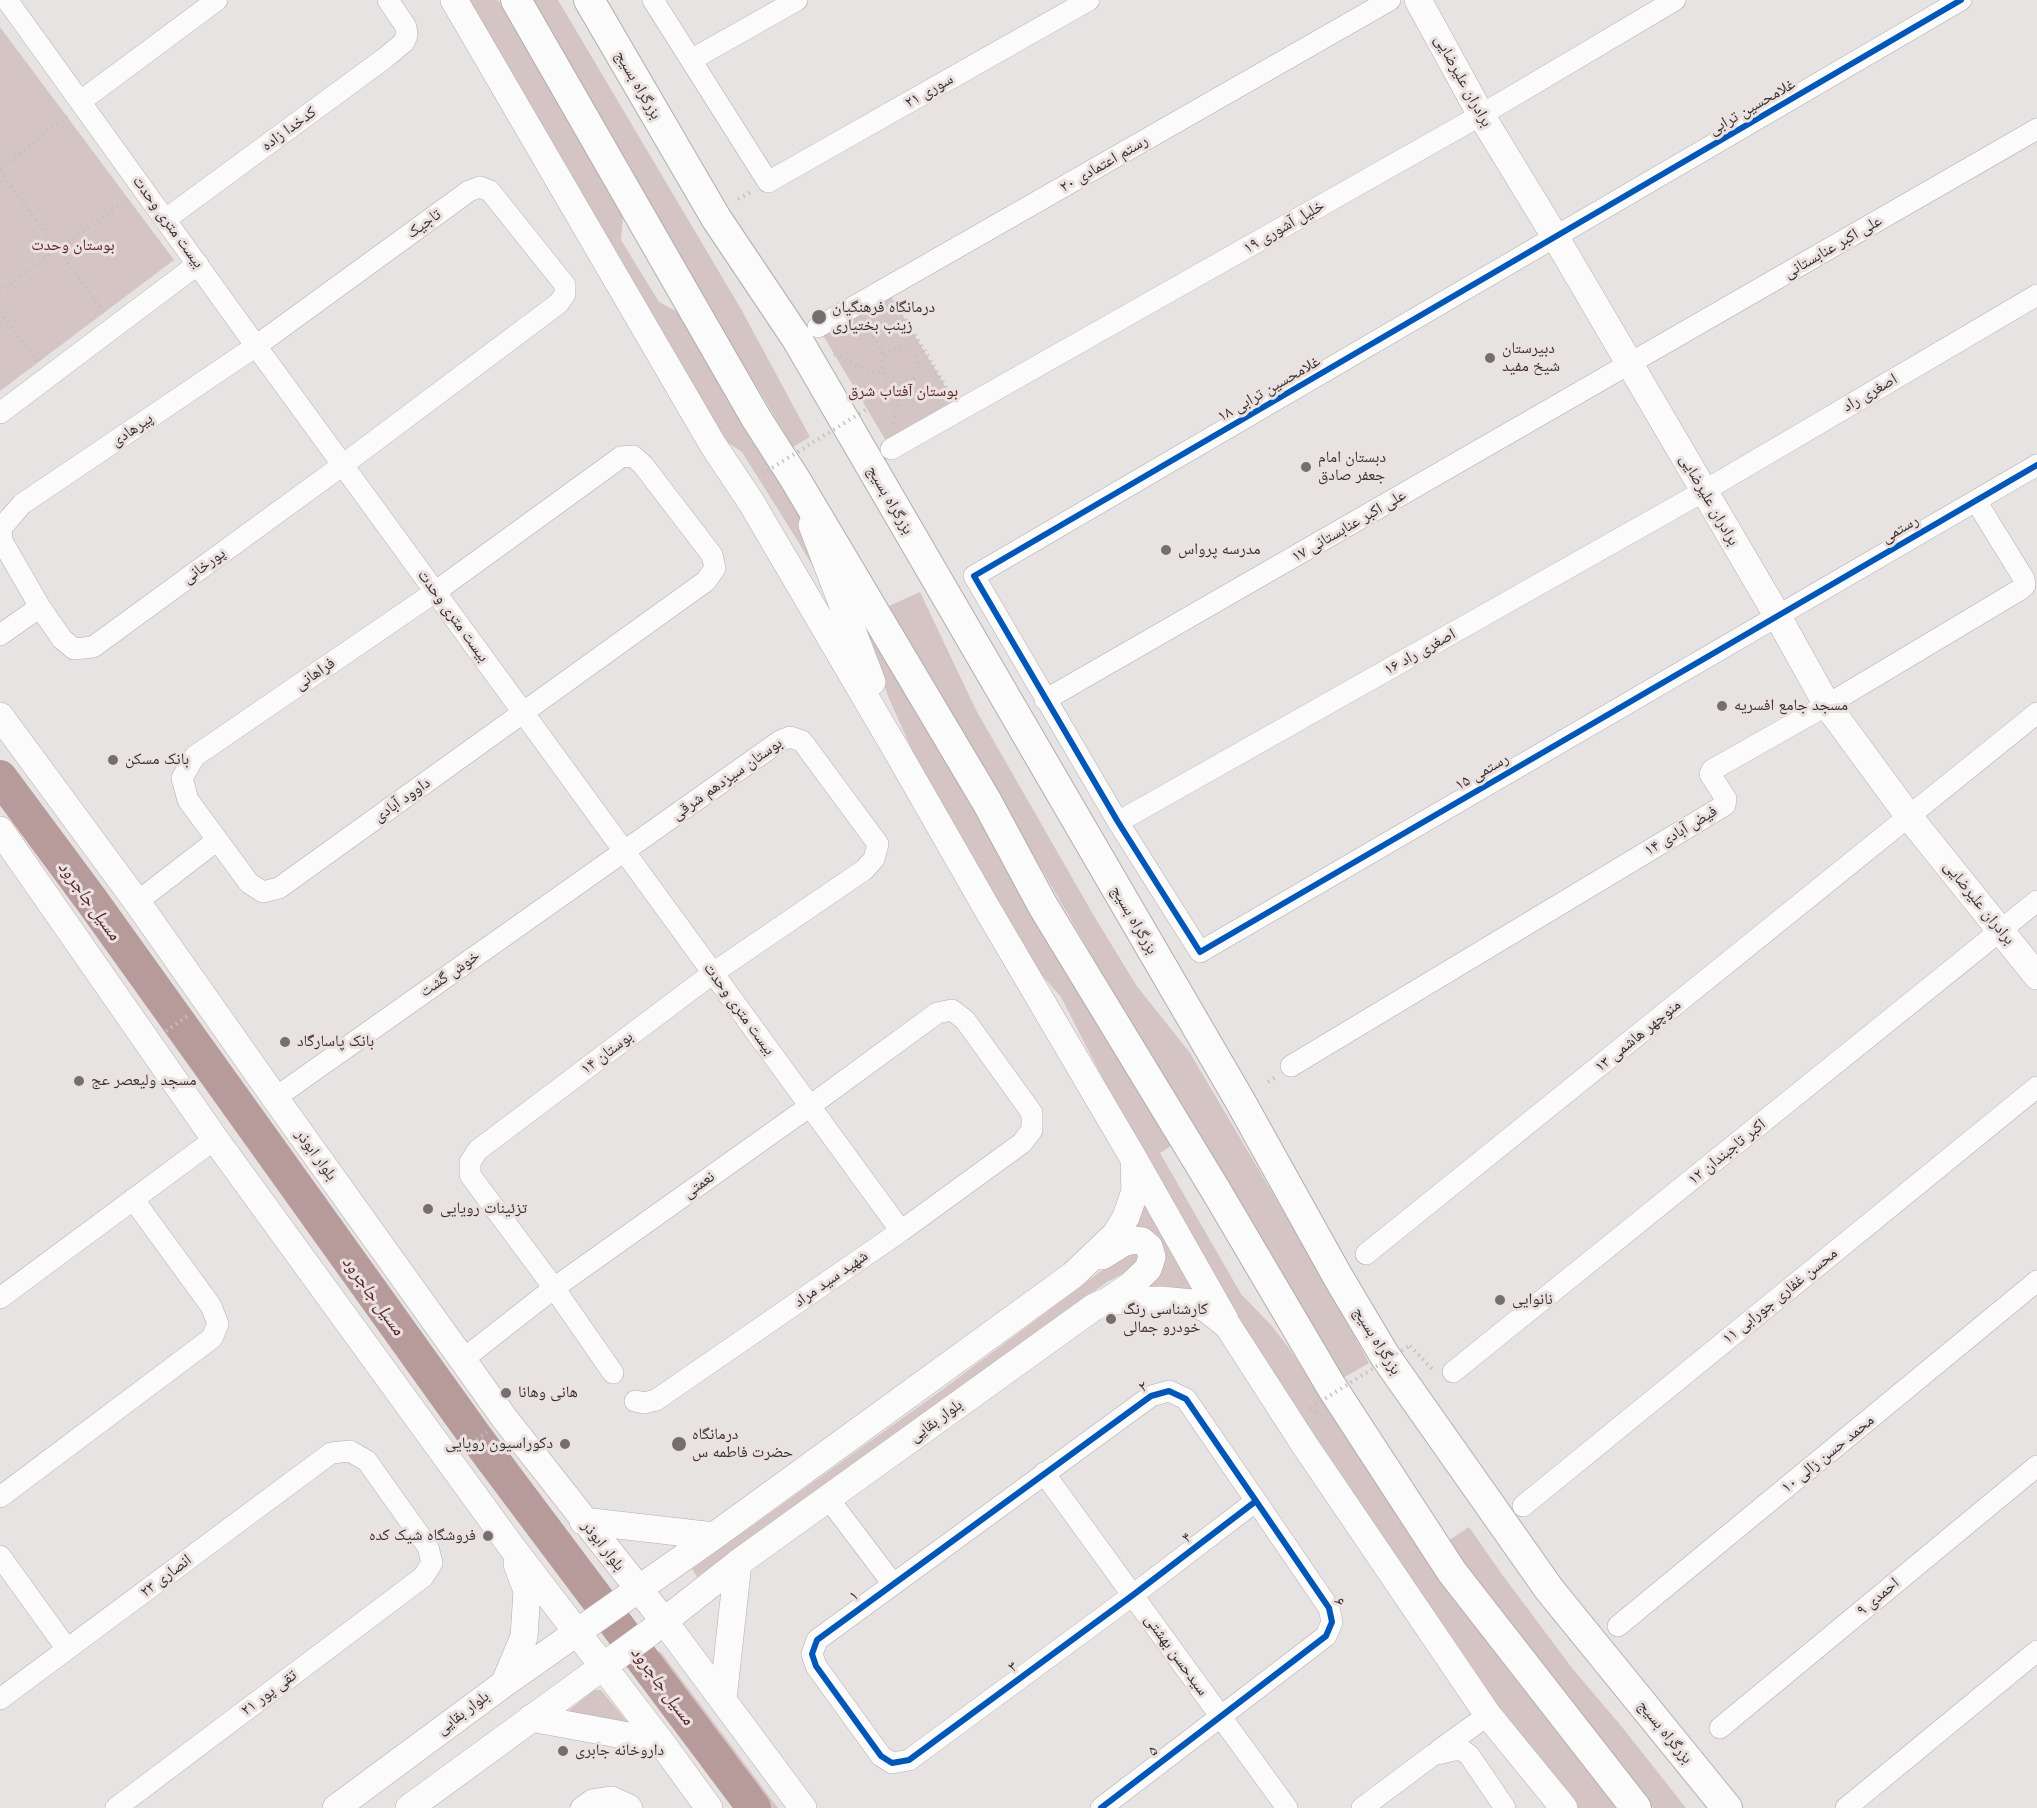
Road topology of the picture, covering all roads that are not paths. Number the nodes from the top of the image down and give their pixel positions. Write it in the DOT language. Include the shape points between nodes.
graph roads {
  1 [pos="7,0"];
  2 [pos="218,0"];
  3 [pos="388,0"];
  4 [pos="454,0"];
  5 [pos="516,0"];
  6 [pos="589,0"];
  7 [pos="653,0"];
  8 [pos="797,0"];
  9 [pos="1089,0"];
  10 [pos="1390,0"];
  11 [pos="1418,0"];
  12 [pos="1675,0"];
  13 [pos="1961,0"];
  14 [pos="691,60"];
  15 [pos="74,109"];
  16 [pos="1481,115"];
  17 [pos="2037,129"];
  18 [pos="166,219"];
  19 [pos="1556,238"];
  20 [pos="198,264"];
  21 [pos="565,294"];
  22 [pos="2037,295"];
  23 [pos="818,327"];
  24 [pos="256,346"];
  25 [pos="1629,365"];
  26 [pos="0,413"];
  27 [pos="891,449"];
  28 [pos="344,464"];
  29 [pos="2037,465"];
  30 [pos="795,479"];
  31 [pos="1704,491"];
  32 [pos="1976,501"];
  33 [pos="715,568"];
  34 [pos="435,592"];
  35 [pos="40,607"];
  36 [pos="1777,615"];
  37 [pos="0,634"];
  38 [pos="1045,700"];
  39 [pos="1827,705"];
  40 [pos="525,713"];
  41 [pos="2037,713"];
  42 [pos="0,716"];
  43 [pos="898,753"];
  44 [pos="1127,817"];
  45 [pos="1910,818"];
  46 [pos="0,830"];
  47 [pos="216,841"];
  48 [pos="625,851"];
  49 [pos="874,859"];
  50 [pos="2037,901"];
  51 [pos="137,902"];
  52 [pos="2001,931"];
  53 [pos="713,973"];
  54 [pos="2037,976"];
  55 [pos="1291,1066"];
  56 [pos="2037,1087"];
  57 [pos="275,1098"];
  58 [pos="810,1106"];
  59 [pos="215,1139"];
  60 [pos="1022,1143"];
  61 [pos="1134,1159"];
  62 [pos="133,1199"];
  63 [pos="901,1231"];
  64 [pos="1366,1254"];
  65 [pos="1073,1275"];
  66 [pos="2037,1281"];
  67 [pos="554,1288"];
  68 [pos="0,1298"];
  69 [pos="1108,1301"];
  70 [pos="1234,1334"];
  71 [pos="462,1360"];
  72 [pos="1443,1371"];
  73 [pos="613,1373"];
  74 [pos="635,1401"];
  75 [pos="2037,1466"];
  76 [pos="1044,1473"];
  77 [pos="0,1497"];
  78 [pos="828,1498"];
  79 [pos="1256,1501"];
  80 [pos="1523,1506"];
  81 [pos="583,1521"];
  82 [pos="714,1536"];
  83 [pos="511,1546"];
  84 [pos="0,1556"];
  85 [pos="738,1563"];
  86 [pos="423,1577"];
  87 [pos="893,1584"];
  88 [pos="633,1592"];
  89 [pos="1133,1595"];
  90 [pos="584,1626"];
  91 [pos="1618,1626"];
  92 [pos="656,1627"];
  93 [pos="67,1649"];
  94 [pos="2037,1652"];
  95 [pos="611,1660"];
  96 [pos="505,1683"];
  97 [pos="0,1699"];
  98 [pos="723,1699"];
  99 [pos="1488,1715"];
  100 [pos="1221,1716"];
  101 [pos="531,1718"];
  102 [pos="1720,1728"];
  103 [pos="661,1742"];
  104 [pos="1433,1755"];
  105 [pos="909,1760"];
  106 [pos="587,1804"];
  107 [pos="116,1808"];
  108 [pos="336,1808"];
  109 [pos="409,1808"];
  110 [pos="632,1808"];
  111 [pos="709,1808"];
  112 [pos="803,1808"];
  113 [pos="1101,1808"];
  114 [pos="1287,1808"];
  115 [pos="1362,1808"];
  116 [pos="1505,1808"];
  117 [pos="1564,1808"];
  118 [pos="1636,1808"];
  119 [pos="1727,1808"];
  120 [pos="1846,1808"];
  1 -- 15 [label="street, بیست متری وحدت"];
  2 -- 15 [label="street"];
  3 -- 18 [label="street, کدخدا زاده" via="406,27 404,42"];
  4 -- 43 [label="main road" via="712,445 751,502"];
  5 -- 30 [label="highway"];
  6 -- 119 [label="highway, بزرگراه بسیج" via="716,218 796,339 1385,1356 1548,1589"];
  7 -- 14 [label="street"];
  8 -- 14 [label="street"];
  9 -- 14 [label="street, سوری ۲۱" via="768,182"];
  10 -- 23 [label="street, رستم اعتمادی ۲۰"];
  11 -- 16 [label="main road, برادران علیرضایی"];
  12 -- 16 [label="street, خلیل آشوری ۱۹"];
  13 -- 19 [label="street, غلامحسین ترابی"];
  15 -- 18 [label="street, بیست متری وحدت"];
  16 -- 19 [label="main road, برادران علیرضایی"];
  16 -- 27 [label="street, خلیل آشوری ۱۹"];
  17 -- 25 [label="street, علی اکبر عنابستانی"];
  18 -- 20 [label="street, بیست متری وحدت"];
  19 -- 25 [label="main road, برادران علیرضایی"];
  19 -- 38 [label="street, غلامحسین ترابی ۱۸" via="974,576"];
  20 -- 24 [label="street, بیست متری وحدت"];
  20 -- 26 [label="street"];
  21 -- 24 [label="street, تاجیک" via="565,285 490,190 480,188 469,191"];
  21 -- 28 [label="street, پورخانی" via="559,303"];
  22 -- 31 [label="street, اصغری راد"];
  24 -- 28 [label="street, بیست متری وحدت"];
  24 -- 35 [label="street, پیرهادی" via="22,504 1,528 2,541"];
  25 -- 31 [label="main road, برادران علیرضایی"];
  25 -- 38 [label="street, علی اکبر عنابستانی ۱۷"];
  28 -- 34 [label="street, بیست متری وحدت"];
  28 -- 35 [label="street, پورخانی" via="93,647 74,649 62,639"];
  29 -- 32 [label="street, رستمی"];
  30 -- 43 [label="main road"];
  30 -- 118 [label="highway" via="987,802 1043,906 1331,1386 1452,1572"];
  31 -- 36 [label="main road, برادران علیرضایی"];
  31 -- 44 [label="street, اصغری راد ۱۶"];
  32 -- 36 [label="street, رستمی"];
  32 -- 39 [label="street, فیض آبادی ۱۴" via="2025,585"];
  33 -- 34 [label="street, فراهانی" via="712,555 643,465 633,456 621,457"];
  33 -- 40 [label="street, داوود آبادی" via="706,581"];
  34 -- 40 [label="street, بیست متری وحدت"];
  34 -- 47 [label="street, فراهانی" via="195,756 182,778 188,800"];
  35 -- 37 [label="street"];
  36 -- 39 [label="main road, برادران علیرضایی"];
  36 -- 44 [label="street, رستمی ۱۵" via="1200,952"];
  38 -- 44 [label="street"];
  39 -- 45 [label="main road, برادران علیرضایی"];
  39 -- 55 [label="street, فیض آبادی ۱۴" via="1712,770 1710,774 1726,799 1725,805"];
  40 -- 47 [label="street, داوود آبادی" via="279,888 263,892 249,883"];
  40 -- 48 [label="street, بیست متری وحدت"];
  41 -- 45 [label="street, منوچهر هاشمی ۱۳"];
  42 -- 51 [label="main road, بلوار ابوذر"];
  43 -- 61 [label="main road"];
  45 -- 52 [label="main road, برادران علیرضایی"];
  45 -- 64 [label="street, منوچهر هاشمی ۱۳"];
  46 -- 59 [label="main road"];
  47 -- 51 [label="street"];
  48 -- 49 [label="street, بوستان سیزدهم شرقی" via="790,737 802,741 878,844"];
  48 -- 53 [label="street, بیست متری وحدت"];
  48 -- 57 [label="street, خوش گشت"];
  49 -- 53 [label="street, بوستان ۱۴" via="864,870"];
  50 -- 52 [label="street, اکبر تاجبندان ۱۲"];
  51 -- 57 [label="main road, بلوار ابوذر" via="197,1007"];
  52 -- 54 [label="main road, برادران علیرضایی"];
  52 -- 72 [label="street, اکبر تاجبندان ۱۲"];
  53 -- 58 [label="street, بیست متری وحدت"];
  53 -- 67 [label="street, بوستان ۱۴" via="478,1150 470,1162 470,1175"];
  56 -- 80 [label="street, محسن غفاری جورابی ۱۱"];
  57 -- 71 [label="main road, بلوار ابوذر"];
  58 -- 60 [label="street, نعمتی" via="937,1013 952,1010 965,1020 1032,1113 1032,1130"];
  58 -- 63 [label="street, بیست متری وحدت"];
  58 -- 67 [label="street, نعمتی"];
  59 -- 62 [label="street"];
  59 -- 83 [label="main road"];
  60 -- 63 [label="street, شهید سید مراد"];
  61 -- 65 [label="main road" via="1135,1191 1126,1217 1116,1234"];
  61 -- 70 [label="main road"];
  62 -- 68 [label="street"];
  62 -- 77 [label="street" via="211,1306 218,1324 212,1338"];
  63 -- 74 [label="street, شهید سید مراد" via="656,1400"];
  65 -- 69 [label="main road" via="1123,1243 1142,1241 1152,1257 1148,1269"];
  65 -- 82 [label="main road"];
  66 -- 91 [label="street, محمد حسن زالی ۱۰"];
  67 -- 71 [label="street, نعمتی"];
  67 -- 73 [label="street, بوستان ۱۴"];
  69 -- 70 [label="main road, بلوار بقایی" via="1174,1300 1192,1304 1207,1309"];
  69 -- 78 [label="main road, بلوار بقایی" via="1094,1307"];
  70 -- 99 [label="main road"];
  71 -- 81 [label="main road, بلوار ابوذر"];
  75 -- 102 [label="street, احمدی ۹"];
  76 -- 79 [label="street, ۲" via="1151,1396 1169,1391 1186,1399"];
  76 -- 87 [label="street, ۱"];
  76 -- 89 [label="street, سیدحسن بهشتی"];
  78 -- 85 [label="main road, بلوار بقایی"];
  78 -- 87 [label="street"];
  79 -- 89 [label="street, ۴"];
  79 -- 100 [label="street, ۶" via="1329,1608 1332,1622 1326,1636"];
  81 -- 82 [label="main road"];
  81 -- 88 [label="main road, بلوار ابوذر"];
  82 -- 88 [label="main road"];
  83 -- 90 [label="main road"];
  83 -- 96 [label="main road" via="527,1591 524,1637"];
  84 -- 93 [label="street"];
  85 -- 92 [label="main road, بلوار بقایی"];
  85 -- 98 [label="main road"];
  86 -- 93 [label="street, انصاری ۲۳" via="432,1563 428,1547 367,1461 350,1451 331,1454"];
  86 -- 107 [label="street, تقی پور ۲۱"];
  87 -- 105 [label="street, ۱" via="817,1640 812,1654 816,1666 881,1756 892,1763"];
  88 -- 90 [label="main road, بلوار بقایی"];
  88 -- 92 [label="main road, بلوار ابوذر"];
  89 -- 100 [label="street, سیدحسن بهشتی"];
  89 -- 105 [label="street, ۳"];
  90 -- 95 [label="main road"];
  90 -- 96 [label="main road, بلوار بقایی"];
  92 -- 95 [label="main road, بلوار بقایی"];
  92 -- 98 [label="main road"];
  93 -- 97 [label="street, انصاری ۲۳"];
  94 -- 120 [label="street"];
  95 -- 101 [label="main road"];
  95 -- 103 [label="main road"];
  96 -- 108 [label="main road, بلوار بقایی"];
  98 -- 112 [label="main road"];
  99 -- 104 [label="street"];
  99 -- 117 [label="main road"];
  100 -- 113 [label="street, ۵"];
  100 -- 114 [label="street, سیدحسن بهشتی"];
  101 -- 103 [label="main road"];
  101 -- 109 [label="main road"];
  103 -- 111 [label="main road"];
  104 -- 115 [label="street"];
  104 -- 116 [label="street" via="1462,1750 1469,1755"];
  106 -- 110 [label="street" via="612,1797"];
}
